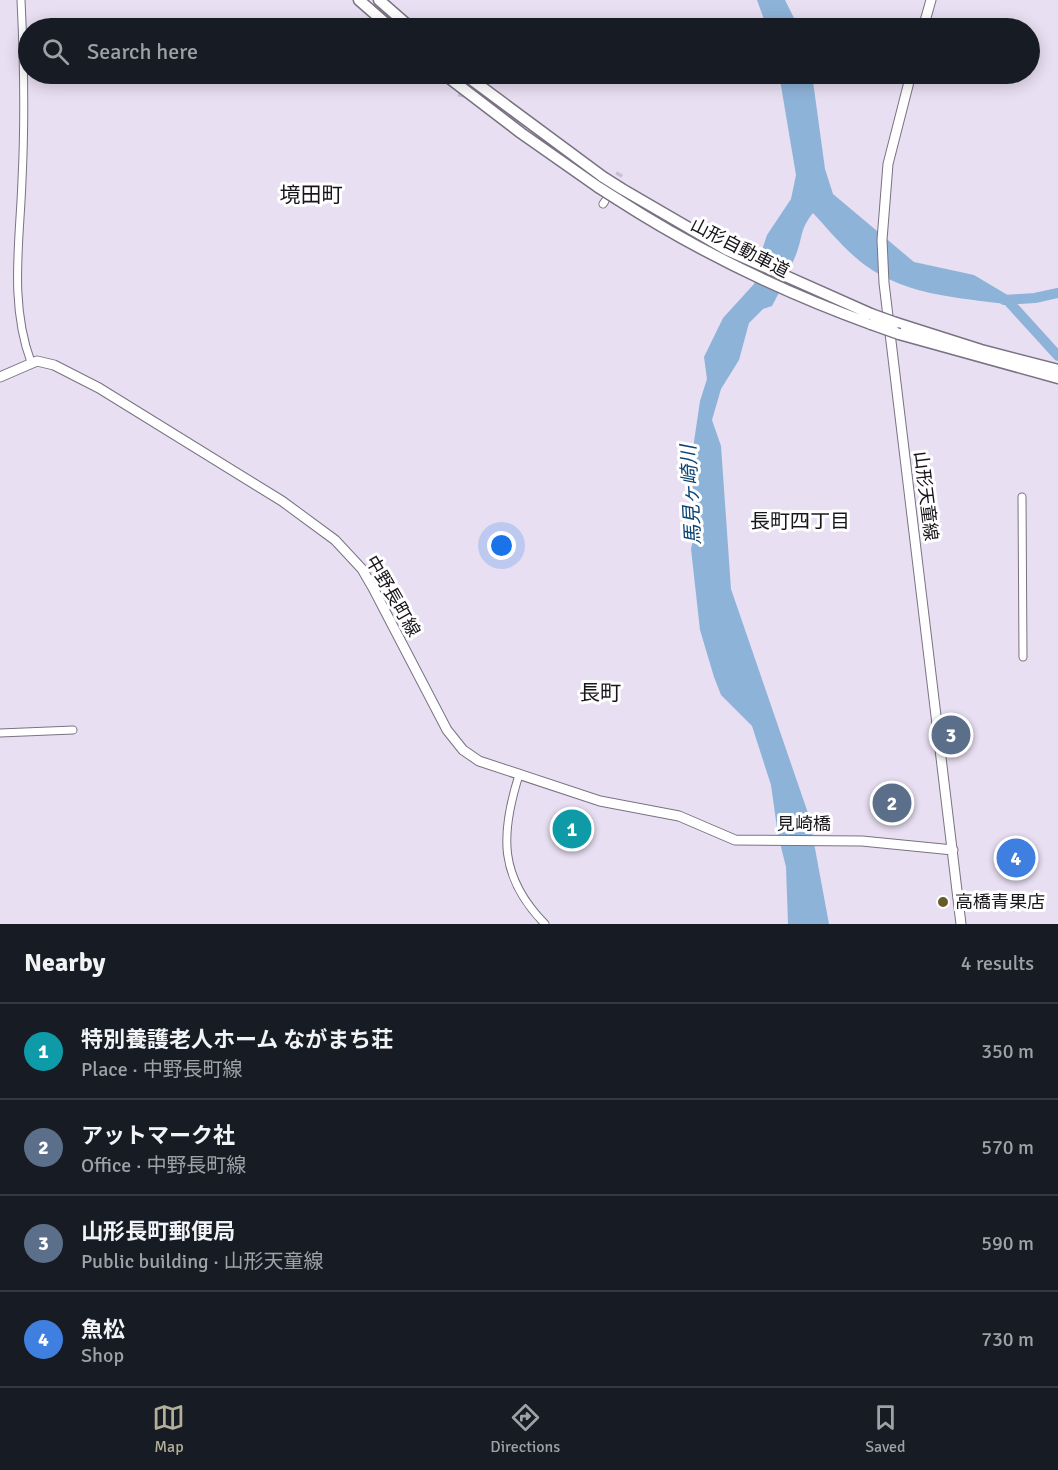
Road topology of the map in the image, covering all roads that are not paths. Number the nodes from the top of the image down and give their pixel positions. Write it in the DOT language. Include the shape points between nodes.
graph roads {
  1 [pos="21,0"];
  2 [pos="359,0"];
  3 [pos="379,0"];
  4 [pos="931,0"];
  5 [pos="22,18"];
  6 [pos="380,18"];
  7 [pos="400,18"];
  8 [pos="926,18"];
  9 [pos="24,84"];
  10 [pos="457,84"];
  11 [pos="477,84"];
  12 [pos="908,84"];
  13 [pos="601,182"];
  14 [pos="898,329"];
  15 [pos="31,362"];
  16 [pos="1058,369"];
  17 [pos="0,377"];
  18 [pos="1058,378"];
  19 [pos="1022,497"];
  20 [pos="1023,657"];
  21 [pos="73,730"];
  22 [pos="0,733"];
  23 [pos="519,775"];
  24 [pos="747,841"];
  25 [pos="953,850"];
  26 [pos="545,924"];
  27 [pos="961,924"];
  1 -- 5 [label="street"];
  2 -- 6 [label="highway"];
  3 -- 7 [label="highway"];
  4 -- 8 [label="main road"];
  9 -- 15 [label="street" via="17,302 23,341"];
  10 -- 13 [label="highway, 山形自動車道" via="521,133"];
  11 -- 13 [label="highway, 山形自動車道"];
  12 -- 25 [label="main road, 山形天童線" via="888,164 883,205 884,283"];
  13 -- 14 [label="highway, 山形自動車道, bridge" via="612,198 775,273 836,306"];
  14 -- 16 [label="highway, 山形自動車道"];
  14 -- 18 [label="highway, 山形自動車道"];
  15 -- 17 [label="main road"];
  15 -- 23 [label="main road, 中野長町線" via="54,365 99,388 322,529 362,569 457,743 479,761"];
  19 -- 20 [label="street"];
  21 -- 22 [label="street"];
  23 -- 24 [label="main road, 中野長町線" via="600,801 679,816 735,840"];
  23 -- 26 [label="street" via="508,820 509,863 516,889"];
  24 -- 25 [label="main road, 見崎橋" via="862,841"];
  25 -- 27 [label="main road, 山形天童線"];
}
